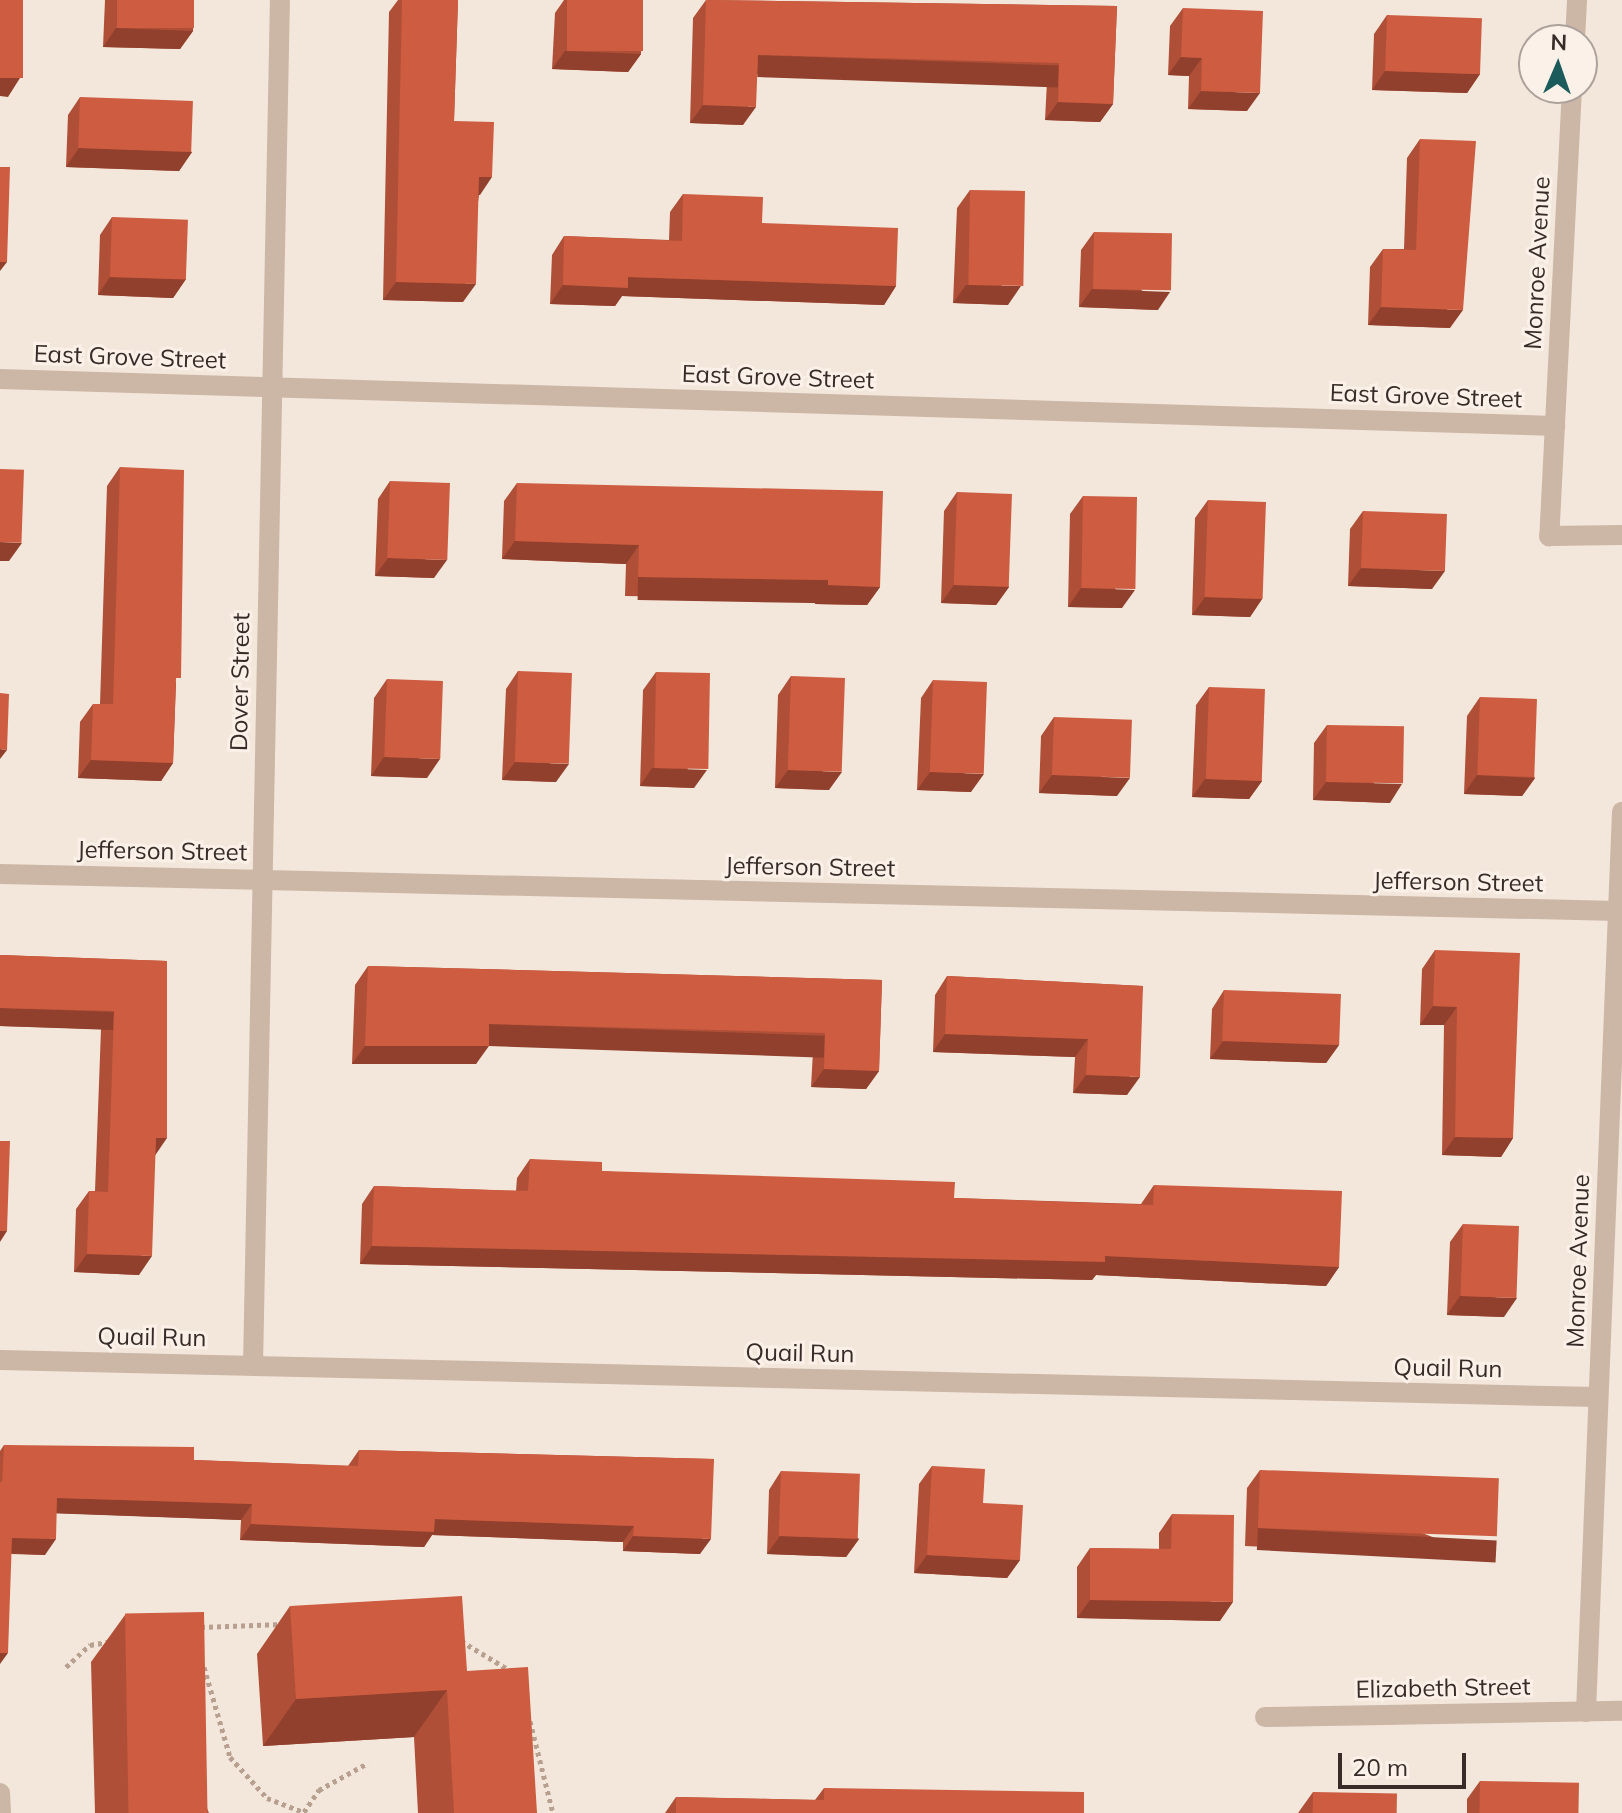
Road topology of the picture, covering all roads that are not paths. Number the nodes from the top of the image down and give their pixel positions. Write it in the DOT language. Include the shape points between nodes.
graph roads {
  1 [pos="280,0"];
  2 [pos="1577,0"];
  3 [pos="1576,24"];
  4 [pos="1571,104"];
  5 [pos="0,379"];
  6 [pos="272,387"];
  7 [pos="1555,426"];
  8 [pos="1622,535"];
  9 [pos="1622,812"];
  10 [pos="0,874"];
  11 [pos="263,880"];
  12 [pos="1618,911"];
  13 [pos="0,1360"];
  14 [pos="253,1366"];
  15 [pos="1598,1397"];
  16 [pos="1622,1711"];
  17 [pos="1586,1712"];
  18 [pos="1265,1717"];
  19 [pos="0,1793"];
  20 [pos="1,1813"];
  1 -- 6 [label="street, Dover Street"];
  2 -- 3 [label="street"];
  4 -- 7 [label="street, Monroe Avenue"];
  5 -- 6 [label="street, East Grove Street"];
  6 -- 7 [label="street, East Grove Street"];
  6 -- 11 [label="street, Dover Street"];
  7 -- 8 [label="street, Monroe Avenue" via="1549,536"];
  9 -- 12 [label="street, Monroe Avenue"];
  10 -- 11 [label="street, Jefferson Street"];
  11 -- 12 [label="street, Jefferson Street"];
  11 -- 14 [label="street, Dover Street"];
  12 -- 15 [label="street, Monroe Avenue"];
  13 -- 14 [label="street, Quail Run"];
  14 -- 15 [label="street, Quail Run"];
  15 -- 17 [label="street, Monroe Avenue"];
  16 -- 17 [label="street, Elizabeth Street"];
  17 -- 18 [label="street, Elizabeth Street"];
  19 -- 20 [label="street"];
}
